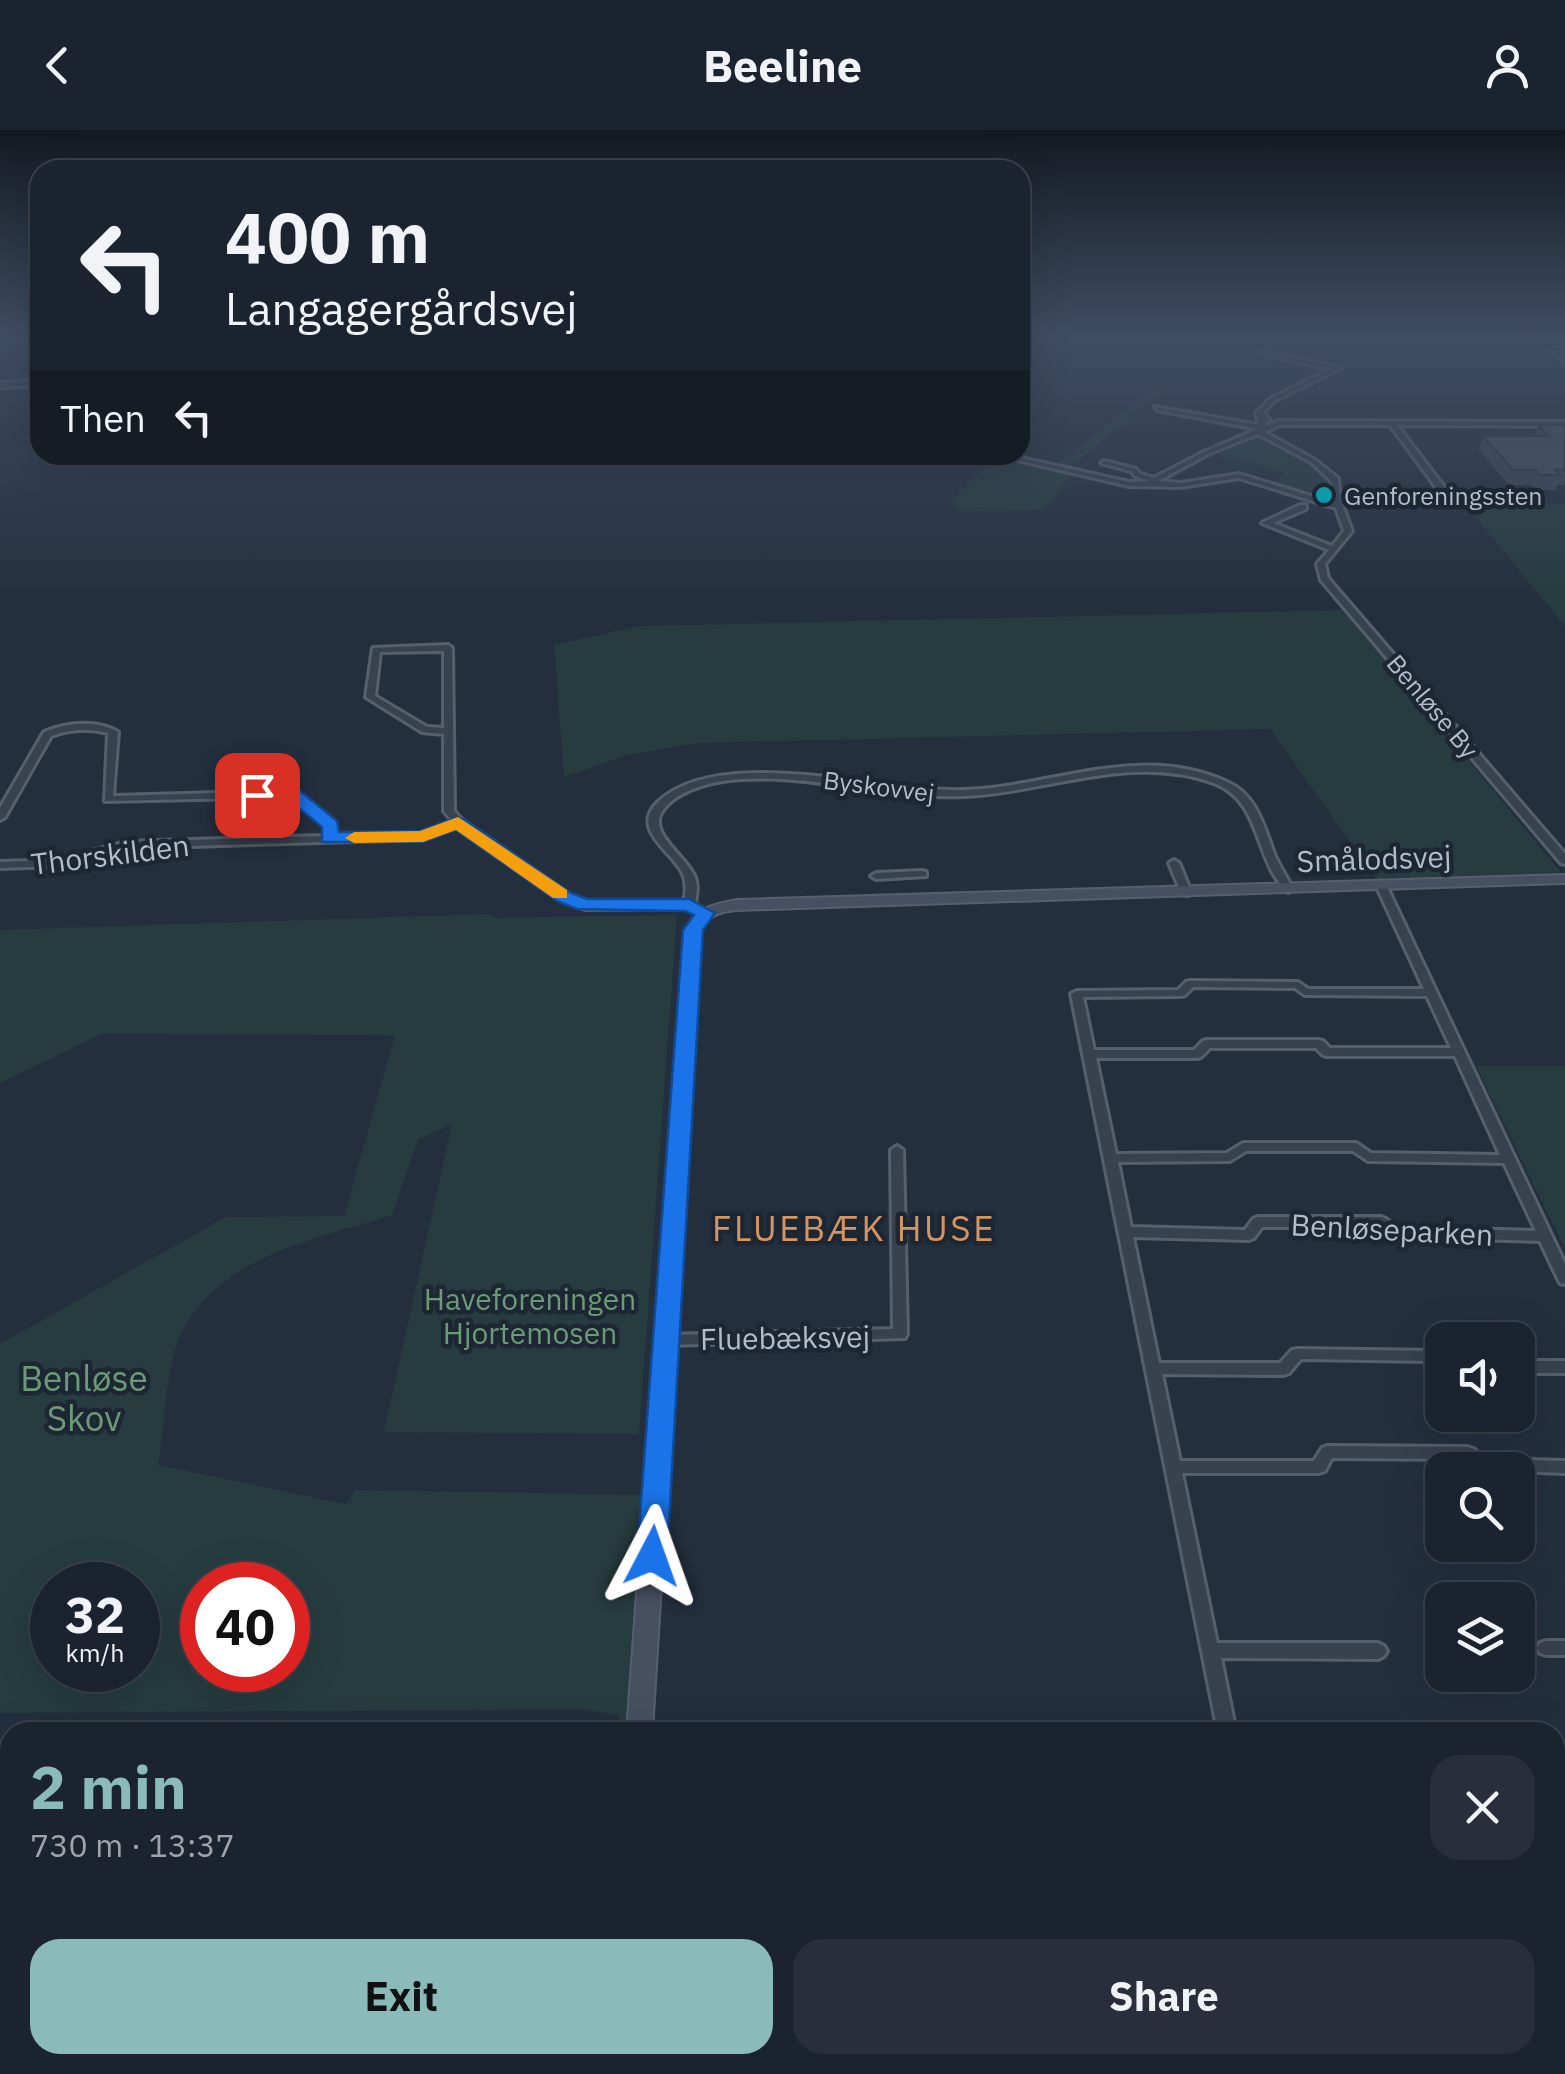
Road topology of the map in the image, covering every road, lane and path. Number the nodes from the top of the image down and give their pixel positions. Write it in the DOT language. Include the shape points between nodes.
graph roads {
  1 [pos="1245,427"];
  2 [pos="1261,427"];
  3 [pos="1271,427"];
  4 [pos="1394,427"];
  5 [pos="1261,430"];
  6 [pos="1030,462"];
  7 [pos="1104,463"];
  8 [pos="1152,481"];
  9 [pos="1450,500"];
  10 [pos="1338,503"];
  11 [pos="1303,507"];
  12 [pos="1334,549"];
  13 [pos="446,732"];
  14 [pos="0,817"];
  15 [pos="458,822"];
  16 [pos="329,838"];
  17 [pos="1565,861"];
  18 [pos="1174,863"];
  19 [pos="0,865"];
  20 [pos="896,874"];
  21 [pos="922,874"];
  22 [pos="876,876"];
  23 [pos="1565,879"];
  24 [pos="1382,886"];
  25 [pos="1288,889"];
  26 [pos="1186,892"];
  27 [pos="902,900"];
  28 [pos="697,909"];
  29 [pos="1432,994"];
  30 [pos="1459,1052"];
  31 [pos="1089,1054"];
  32 [pos="897,1150"];
  33 [pos="1110,1158"];
  34 [pos="1509,1159"];
  35 [pos="1125,1232"];
  36 [pos="1544,1236"];
  37 [pos="1565,1279"];
  38 [pos="666,1340"];
  39 [pos="1425,1356"];
  40 [pos="1535,1367"];
  41 [pos="1565,1367"];
  42 [pos="1153,1368"];
  43 [pos="1173,1467"];
  44 [pos="1565,1467"];
  45 [pos="1210,1650"];
  46 [pos="1378,1650"];
  47 [pos="641,1722"];
  48 [pos="1225,1722"];
  1 -- 5 [label="street"];
  2 -- 5 [label="street"];
  3 -- 5 [label="street"];
  4 -- 9 [label="street"];
  5 -- 8 [label="street"];
  5 -- 10 [label="street" via="1324,468 1339,487"];
  6 -- 8 [label="street" via="1129,484"];
  7 -- 8 [label="street"];
  8 -- 10 [label="street" via="1181,485 1238,476"];
  10 -- 12 [label="street, Benløse By" via="1348,531"];
  11 -- 12 [label="street" via="1266,522"];
  12 -- 17 [label="street, Benløse By" via="1321,564 1324,578"];
  13 -- 13 [label="street" via="448,648 376,650 370,697 425,730"];
  13 -- 15 [label="street" via="448,811"];
  14 -- 16 [label="street" via="47,734 103,728 113,732 108,799 292,794 331,825"];
  15 -- 16 [label="street, Thorskilden" via="423,836"];
  15 -- 28 [label="street" via="584,905"];
  16 -- 19 [label="street, Thorskilden" via="126,846 59,863"];
  18 -- 26 [label="street"];
  20 -- 21 [label="street"];
  20 -- 22 [label="street"];
  20 -- 27 [label="street"];
  23 -- 24 [label="street, Smålodsvej"];
  24 -- 25 [label="street, Smålodsvej"];
  24 -- 29 [label="street, Benløseparken"];
  25 -- 26 [label="street, Smålodsvej"];
  25 -- 28 [label="street, Byskovvej" via="1246,798 1194,773 1110,769 966,794 775,776 712,782 662,804 653,824 686,869"];
  26 -- 27 [label="street, Smålodsvej"];
  27 -- 28 [label="street, Smålodsvej"];
  28 -- 38 [label="street, Fluebæksvej"];
  29 -- 30 [label="street, Benløseparken"];
  29 -- 31 [label="street" via="1190,984 1181,993 1077,994"];
  30 -- 31 [label="street" via="1207,1044 1197,1054"];
  30 -- 34 [label="street, Benløseparken"];
  31 -- 33 [label="street"];
  32 -- 38 [label="street, Fluebæksvej" via="900,1334"];
  33 -- 34 [label="street" via="1230,1157 1240,1147 1356,1147 1368,1157"];
  33 -- 35 [label="street"];
  34 -- 36 [label="street, Benløseparken"];
  35 -- 36 [label="street, Benløseparken" via="1249,1235 1258,1222 1382,1222 1392,1232"];
  35 -- 42 [label="street"];
  36 -- 37 [label="street, Benløseparken"];
  38 -- 47 [label="street, Fluebæksvej"];
  39 -- 42 [label="street" via="1297,1354 1284,1369"];
  40 -- 41 [label="street"];
  42 -- 43 [label="street"];
  43 -- 44 [label="street" via="1319,1468 1327,1452 1468,1453 1480,1465"];
  43 -- 45 [label="street"];
  45 -- 46 [label="street"];
  45 -- 48 [label="street"];
}
